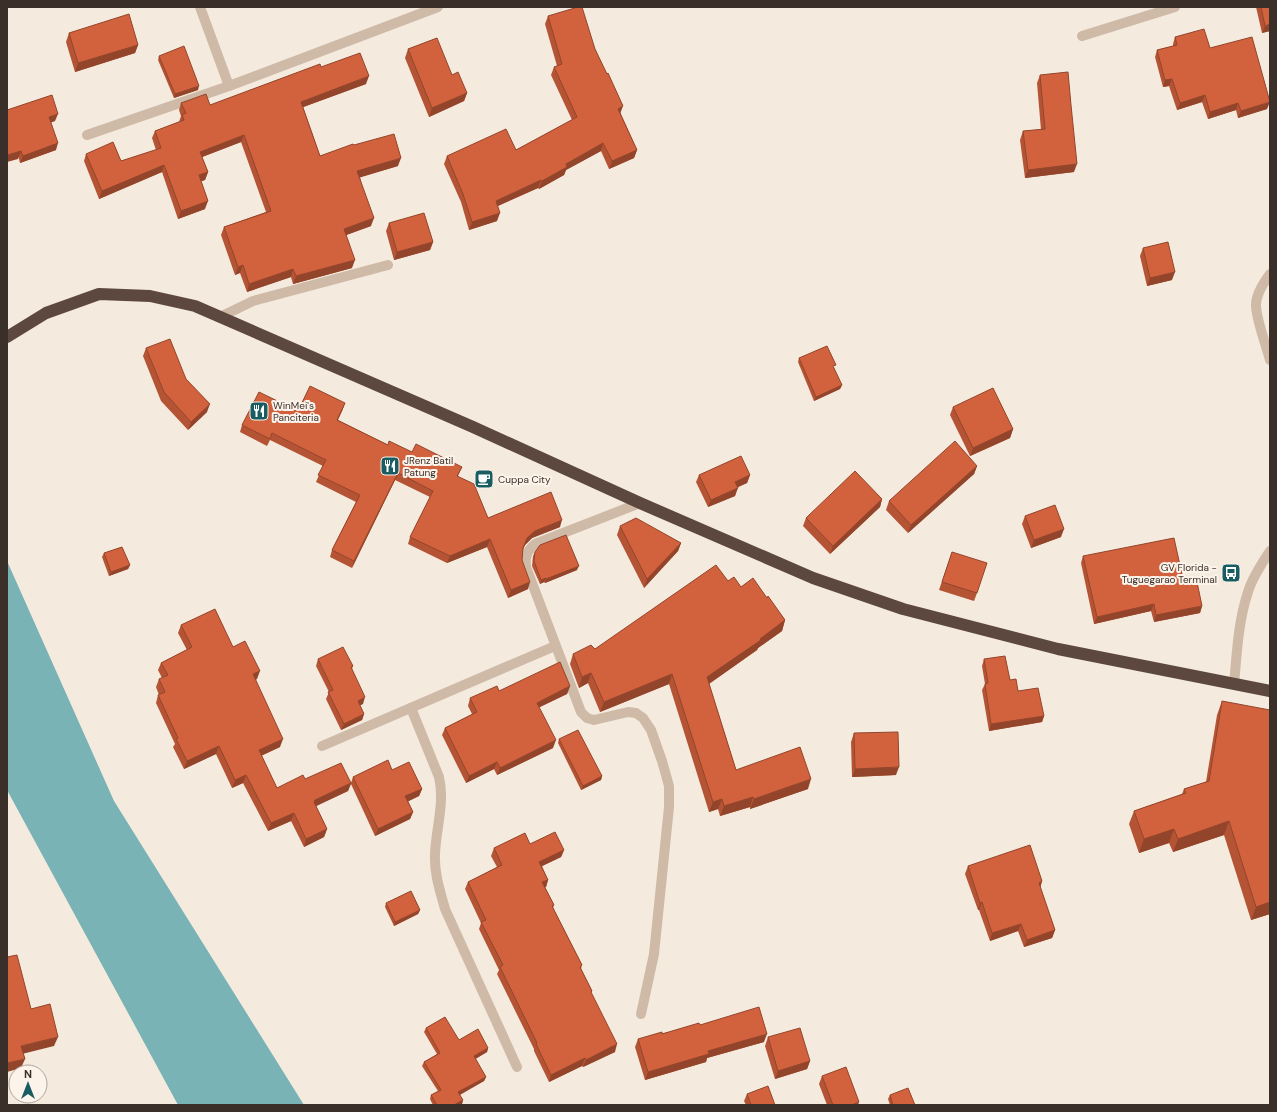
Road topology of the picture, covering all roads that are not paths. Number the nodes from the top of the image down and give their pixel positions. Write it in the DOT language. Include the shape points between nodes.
graph roads {
  1 [pos="200,7"];
  2 [pos="438,7"];
  3 [pos="1175,7"];
  4 [pos="1082,36"];
  5 [pos="229,86"];
  6 [pos="87,135"];
  7 [pos="388,265"];
  8 [pos="1270,274"];
  9 [pos="220,317"];
  10 [pos="7,337"];
  11 [pos="1270,360"];
  12 [pos="640,503"];
  13 [pos="1270,551"];
  14 [pos="555,646"];
  15 [pos="1234,684"];
  16 [pos="1270,691"];
  17 [pos="411,708"];
  18 [pos="322,746"];
  19 [pos="641,1014"];
  20 [pos="517,1067"];
  1 -- 5 [label="street"];
  2 -- 5 [label="street"];
  3 -- 4 [label="street"];
  5 -- 6 [label="street"];
  7 -- 9 [label="street" via="253,301"];
  8 -- 11 [label="street" via="1262,285 1256,304"];
  9 -- 10 [label="highway" via="195,306 150,296 98,294 46,313"];
  9 -- 12 [label="highway"];
  12 -- 14 [label="street" via="535,544 528,550 525,558 526,567"];
  12 -- 15 [label="highway" via="812,578 903,609 1058,649"];
  13 -- 15 [label="street" via="1248,591 1239,625"];
  14 -- 17 [label="street"];
  14 -- 19 [label="street" via="581,712 587,718 599,720 628,712 636,713 643,718 651,730 669,786 670,807 659,918"];
  15 -- 16 [label="highway"];
  17 -- 18 [label="street"];
  17 -- 20 [label="street" via="441,784 442,802 435,856 437,883 445,909"];
}
